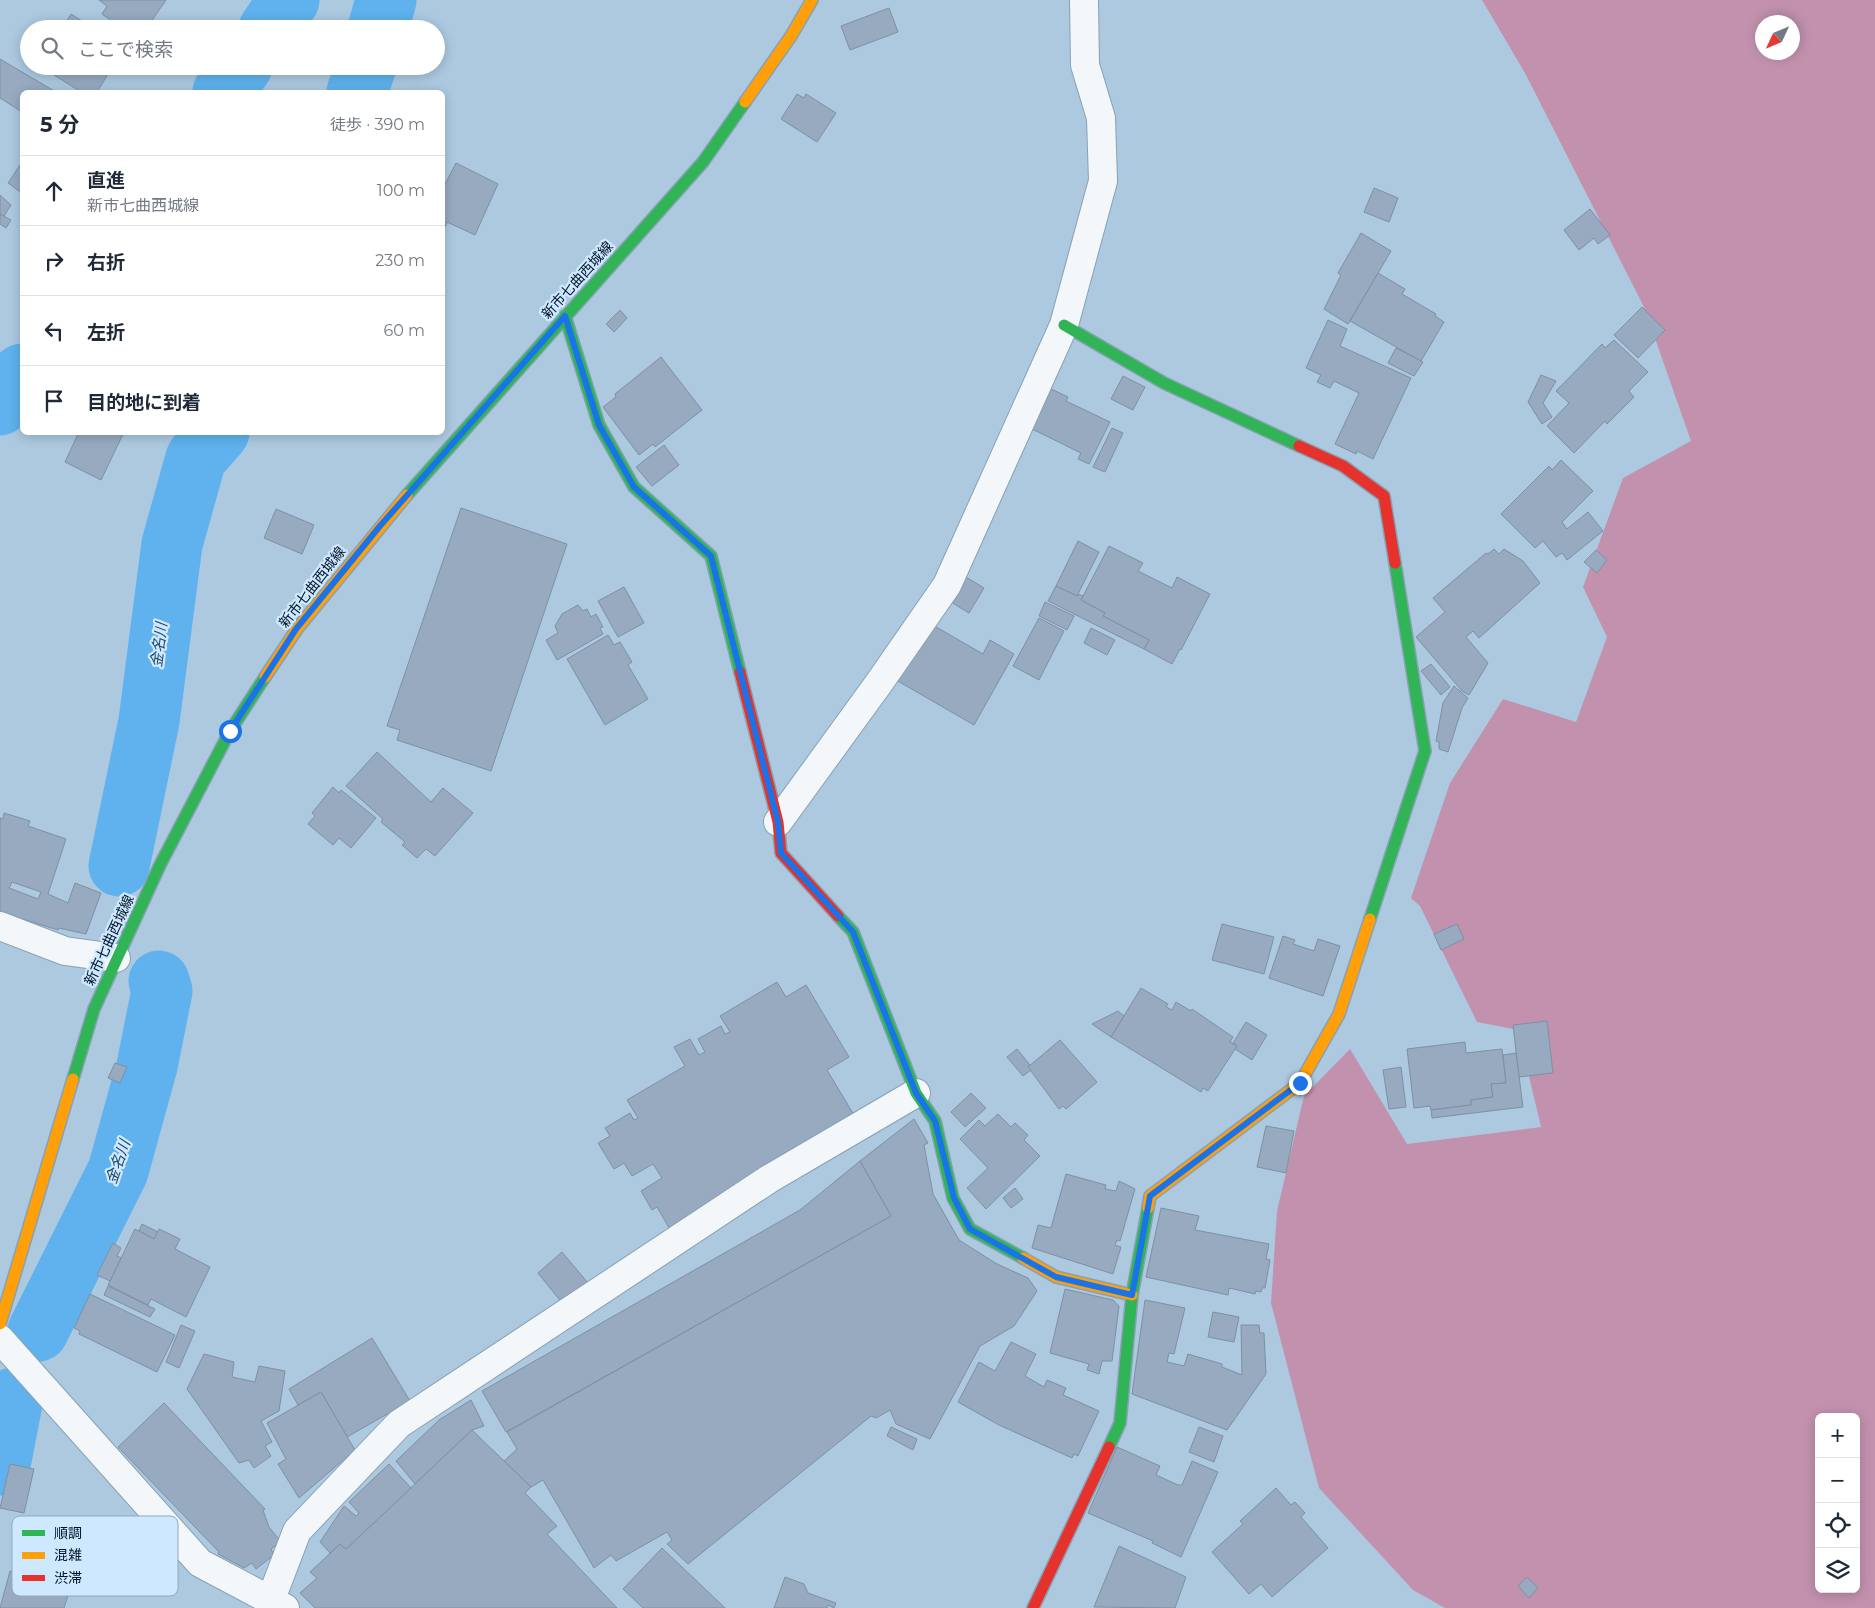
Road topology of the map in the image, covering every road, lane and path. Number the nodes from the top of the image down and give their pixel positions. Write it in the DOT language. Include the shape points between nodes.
graph roads {
  1 [pos="812,0"];
  2 [pos="1084,0"];
  3 [pos="565,316"];
  4 [pos="1064,325"];
  5 [pos="778,822"];
  6 [pos="0,926"];
  7 [pos="116,958"];
  8 [pos="916,1093"];
  9 [pos="1132,1295"];
  10 [pos="0,1324"];
  11 [pos="0,1339"];
  12 [pos="159,1516"];
  13 [pos="178,1537"];
  14 [pos="278,1603"];
  15 [pos="1033,1608"];
  1 -- 3 [label="street, 新市七曲西城線" via="702,162"];
  2 -- 4 [label="street" via="1085,65 1102,118 1103,181"];
  3 -- 5 [label="street" via="599,425 634,487 711,556"];
  3 -- 7 [label="street, 新市七曲西城線" via="380,526 296,629 230,731"];
  4 -- 5 [label="street" via="946,585"];
  4 -- 9 [label="street" via="1164,384 1343,466 1384,496 1425,751 1339,1014 1300,1083 1150,1196"];
  5 -- 8 [label="street" via="781,853 853,932"];
  6 -- 7 [label="street" via="65,951"];
  7 -- 10 [label="street, 新市七曲西城線" via="94,1009"];
  8 -- 9 [label="street" via="935,1121 954,1198 970,1229 1056,1277"];
  8 -- 14 [label="street" via="769,1179 399,1424 297,1531"];
  9 -- 15 [label="street" via="1120,1423"];
  11 -- 12 [label="street"];
  13 -- 14 [label="street" via="200,1562"];
}
